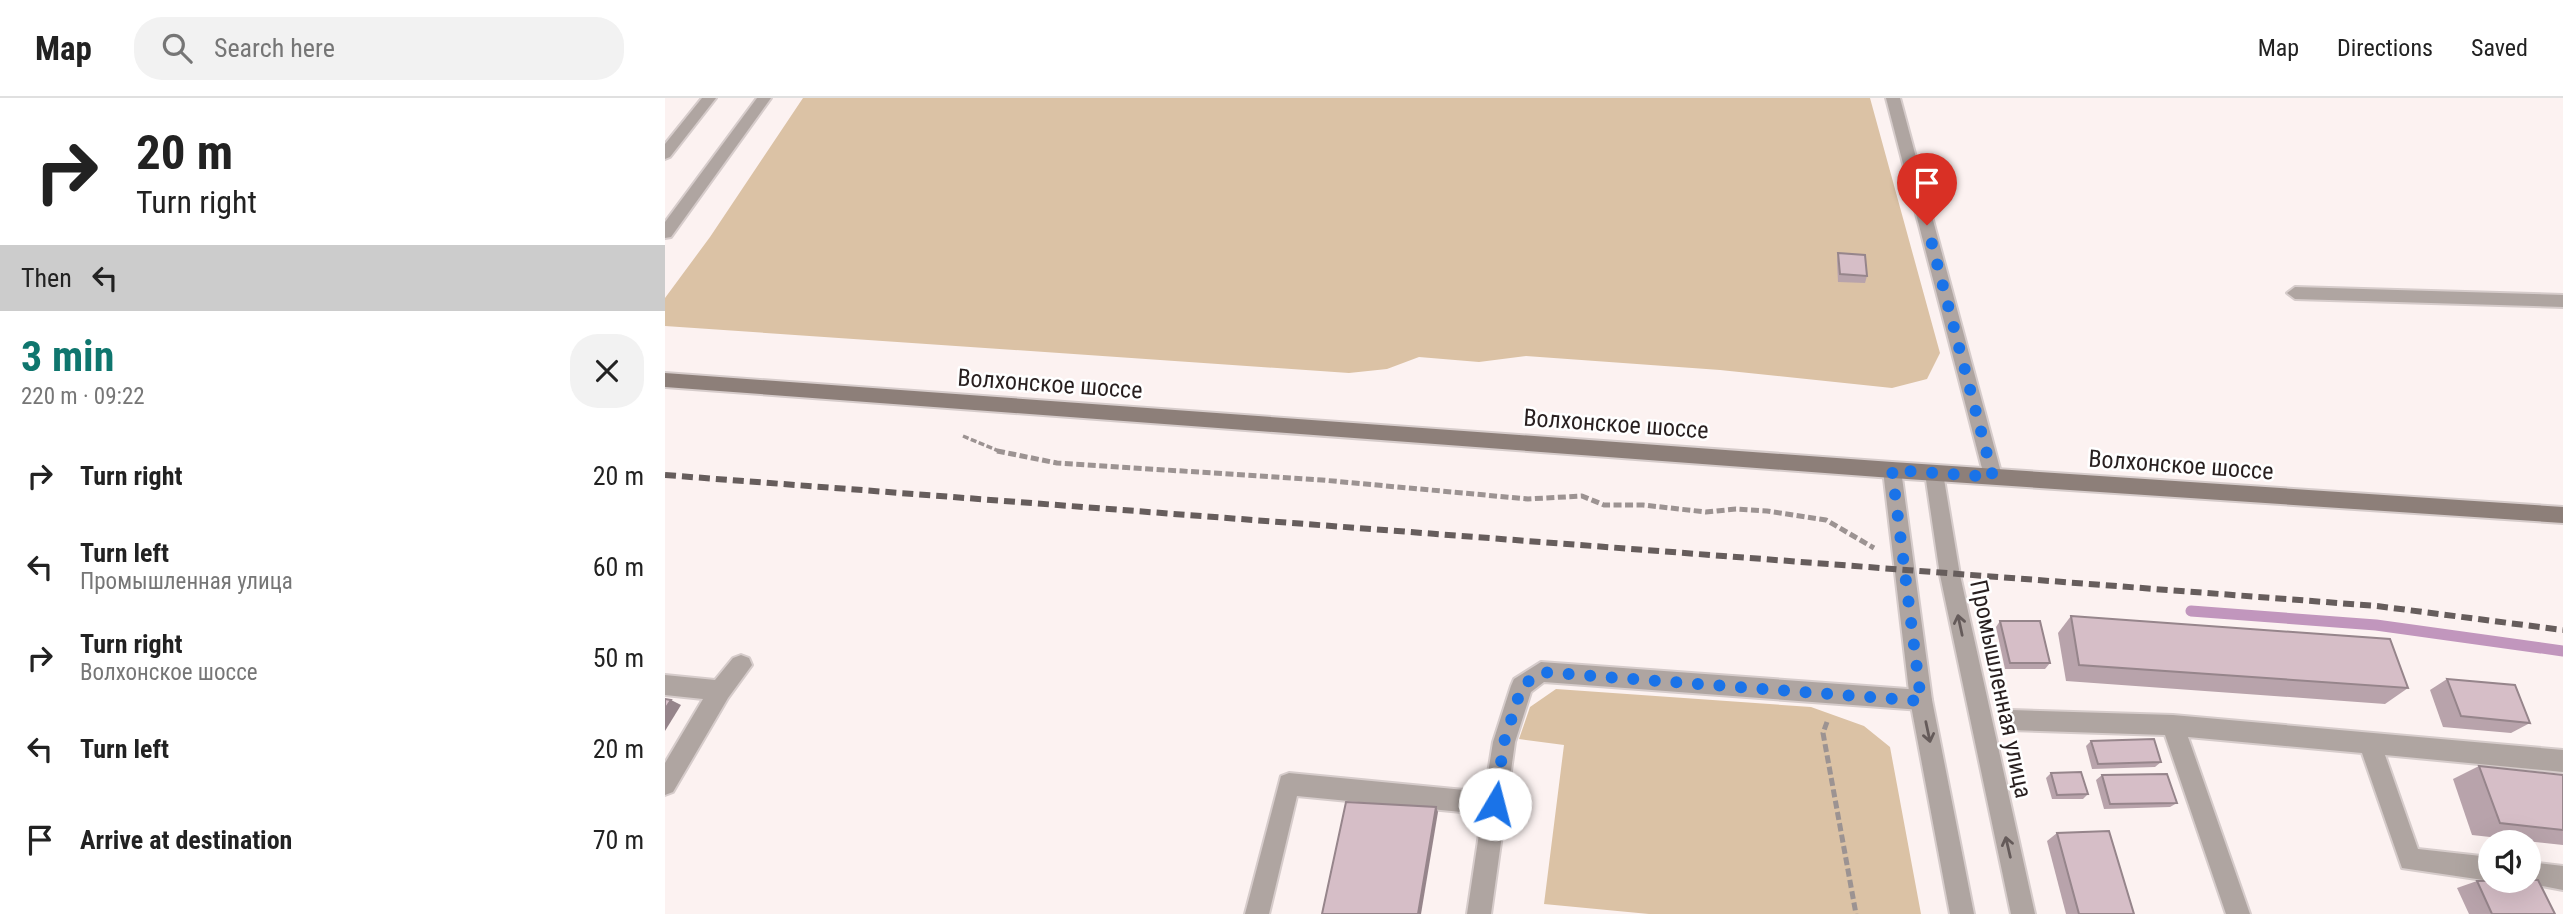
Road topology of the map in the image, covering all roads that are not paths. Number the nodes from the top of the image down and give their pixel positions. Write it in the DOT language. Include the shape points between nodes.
graph roads {
  1 [pos="709,98"];
  2 [pos="764,98"];
  3 [pos="1893,98"];
  4 [pos="665,154"];
  5 [pos="665,233"];
  6 [pos="2295,293"];
  7 [pos="2563,301"];
  8 [pos="665,380"];
  9 [pos="1892,470"];
  10 [pos="1934,473"];
  11 [pos="1993,477"];
  12 [pos="2563,515"];
  13 [pos="741,665"];
  14 [pos="665,685"];
  15 [pos="720,691"];
  16 [pos="1921,701"];
  17 [pos="2011,720"];
  18 [pos="2173,725"];
  19 [pos="2370,743"];
  20 [pos="2563,761"];
  21 [pos="665,784"];
  22 [pos="1495,804"];
  23 [pos="2478,868"];
  24 [pos="2541,875"];
  25 [pos="2563,878"];
  26 [pos="1257,914"];
  27 [pos="1479,914"];
  28 [pos="1962,914"];
  29 [pos="2023,914"];
  30 [pos="2238,914"];
  1 -- 4 [label="street"];
  2 -- 5 [label="street"];
  3 -- 11 [label="street"];
  6 -- 7 [label="street"];
  8 -- 9 [label="main road, Волхонское шоссе"];
  9 -- 10 [label="main road, Волхонское шоссе"];
  9 -- 16 [label="street"];
  10 -- 11 [label="main road, Волхонское шоссе"];
  29 -- 10 [label="street, Промышленная улица, one-way" via="1950,575"];
  11 -- 12 [label="main road, Волхонское шоссе"];
  13 -- 15 [label="street"];
  14 -- 15 [label="street"];
  15 -- 21 [label="street"];
  16 -- 22 [label="street" via="1541,672 1522,686 1504,742"];
  16 -- 28 [label="street, one-way"];
  17 -- 18 [label="street"];
  18 -- 19 [label="street"];
  18 -- 30 [label="street"];
  19 -- 20 [label="street"];
  19 -- 23 [label="street" via="2410,860"];
  22 -- 26 [label="street" via="1289,784"];
  22 -- 27 [label="street"];
  24 -- 25 [label="street"];
}
